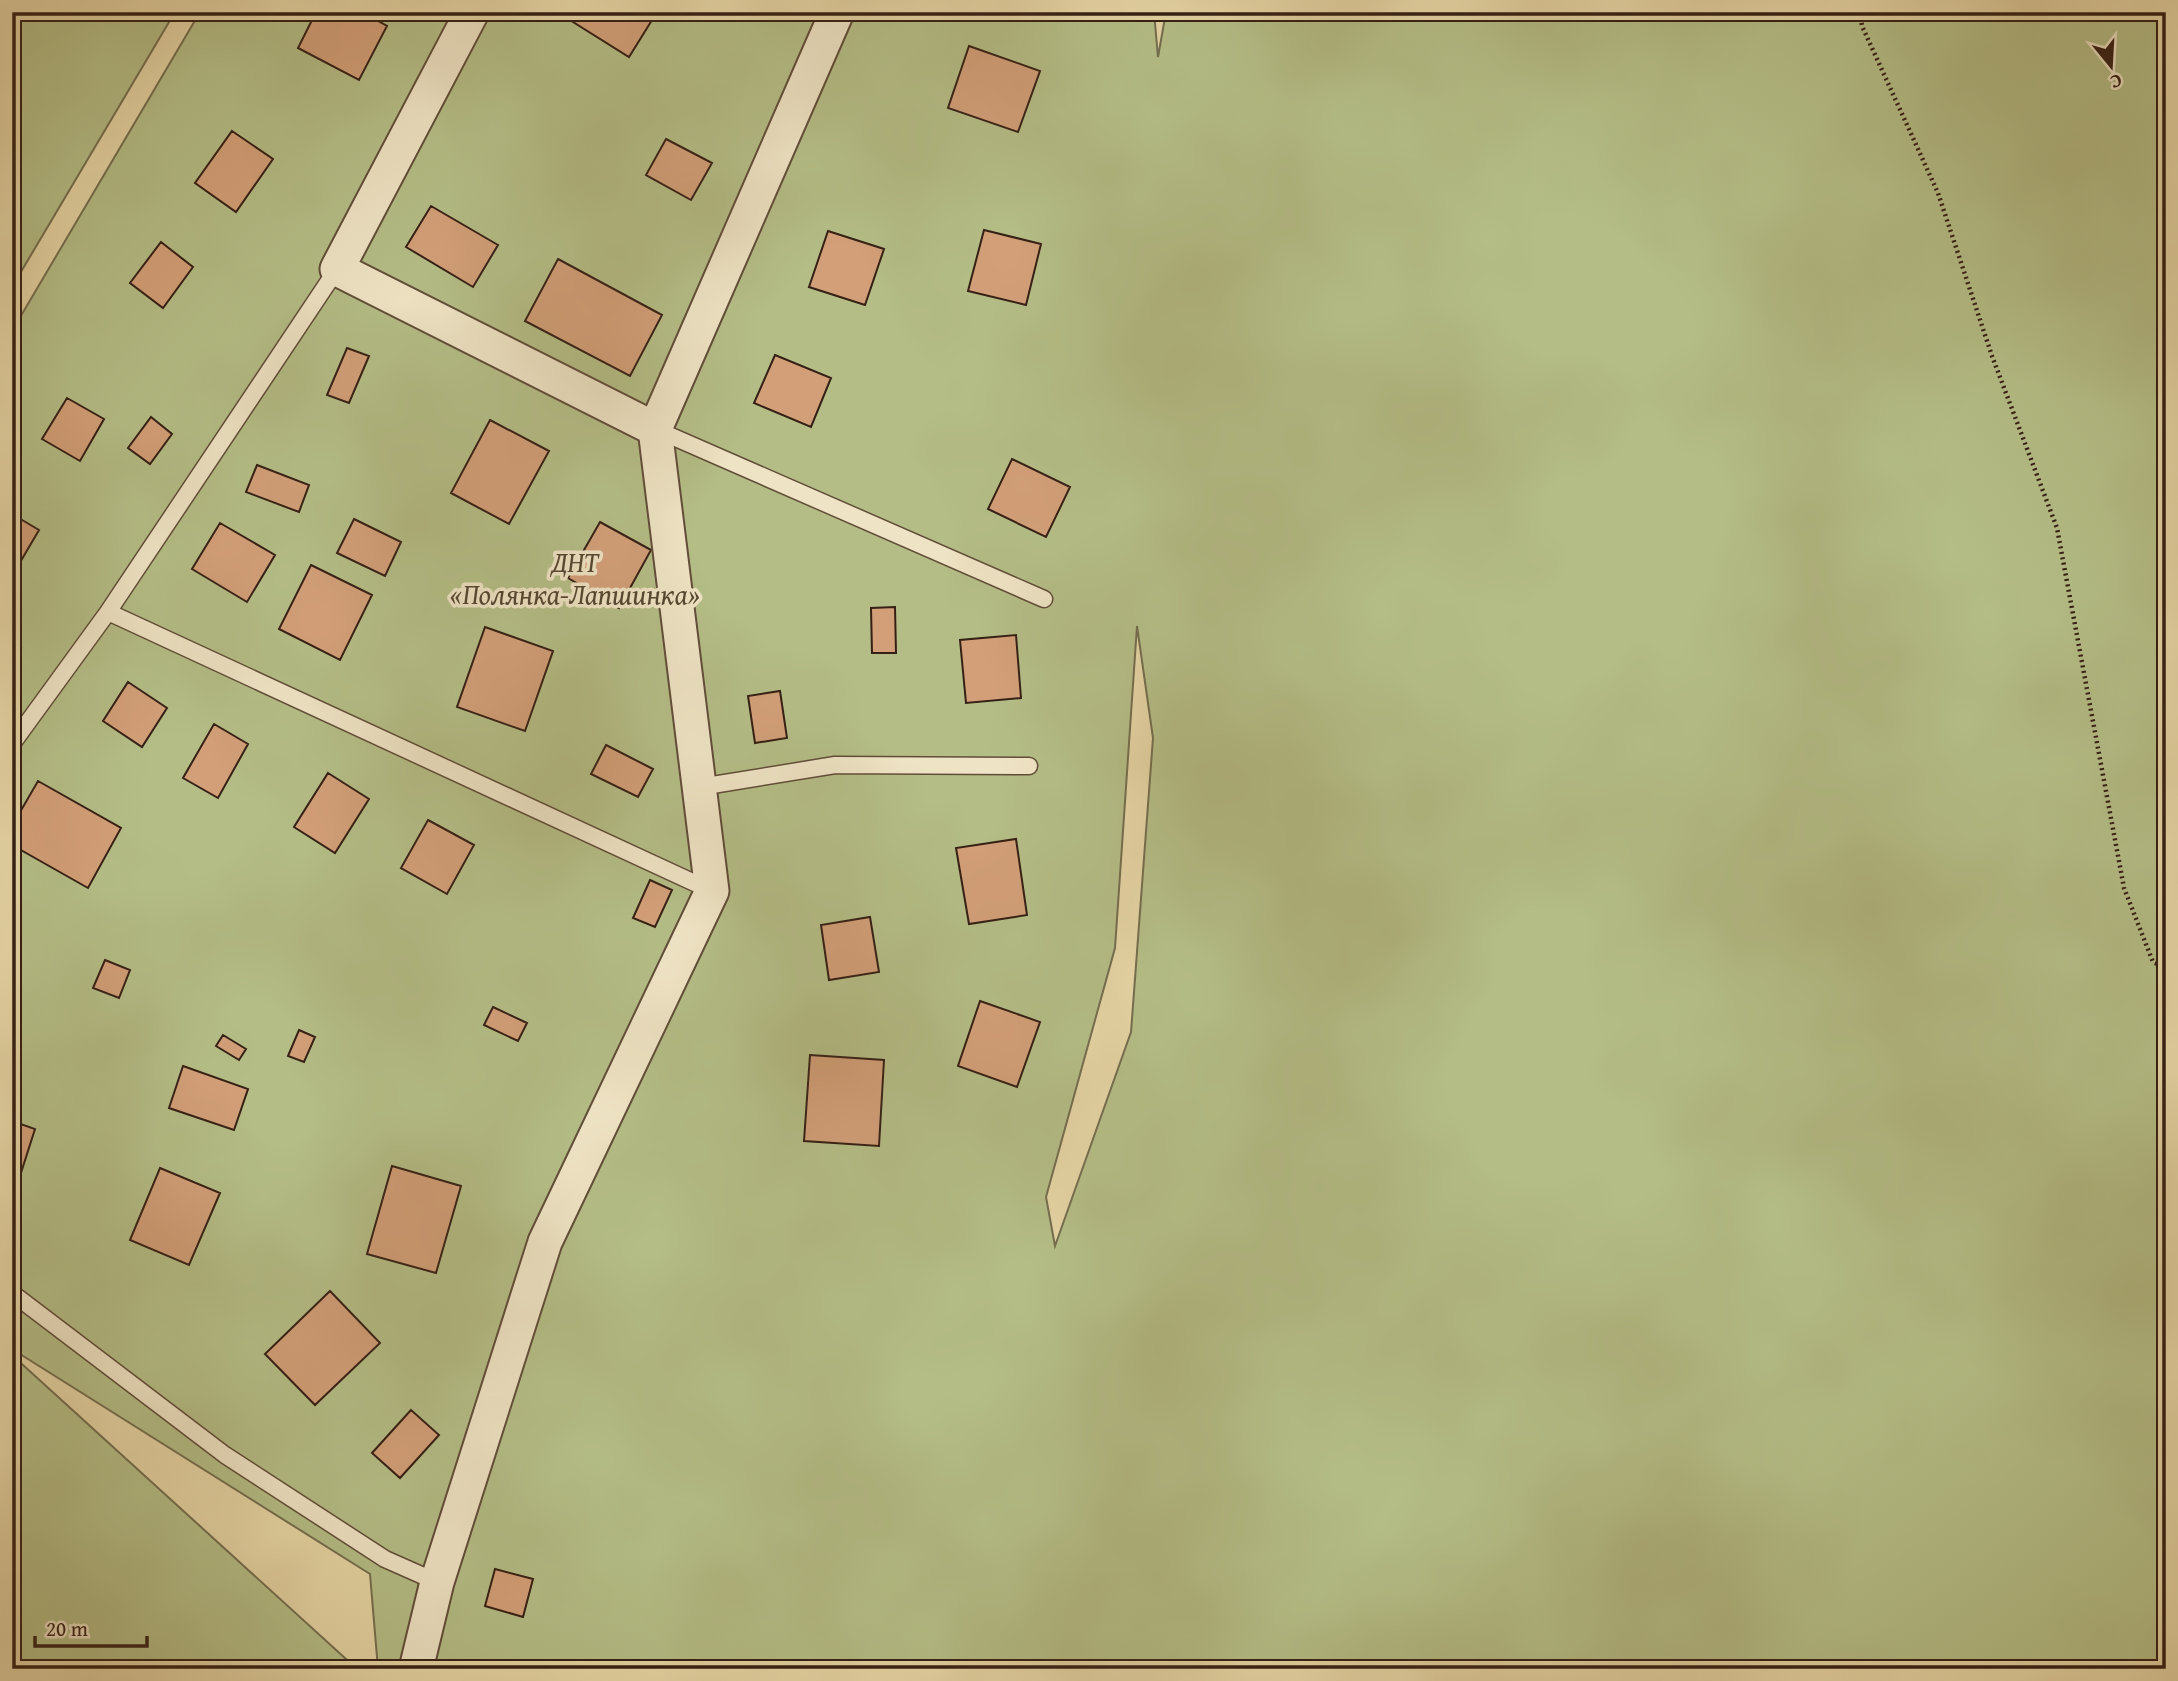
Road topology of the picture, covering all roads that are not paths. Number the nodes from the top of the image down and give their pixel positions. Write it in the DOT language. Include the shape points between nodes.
graph roads {
  1 [pos="472,12"];
  2 [pos="837,12"];
  3 [pos="337,269"];
  4 [pos="655,429"];
  5 [pos="1044,599"];
  6 [pos="108,612"];
  7 [pos="12,744"];
  8 [pos="1029,766"];
  9 [pos="699,786"];
  10 [pos="712,891"];
  11 [pos="12,1293"];
  12 [pos="438,1582"];
  13 [pos="415,1669"];
  1 -- 3 [label="street"];
  2 -- 4 [label="street"];
  3 -- 4 [label="street"];
  3 -- 6 [label="lane"];
  4 -- 5 [label="lane"];
  4 -- 9 [label="street"];
  6 -- 7 [label="lane"];
  6 -- 10 [label="lane"];
  8 -- 9 [label="lane" via="835,765"];
  9 -- 10 [label="street"];
  10 -- 12 [label="street" via="545,1242"];
  11 -- 12 [label="lane" via="225,1455 385,1559"];
  12 -- 13 [label="street"];
}
